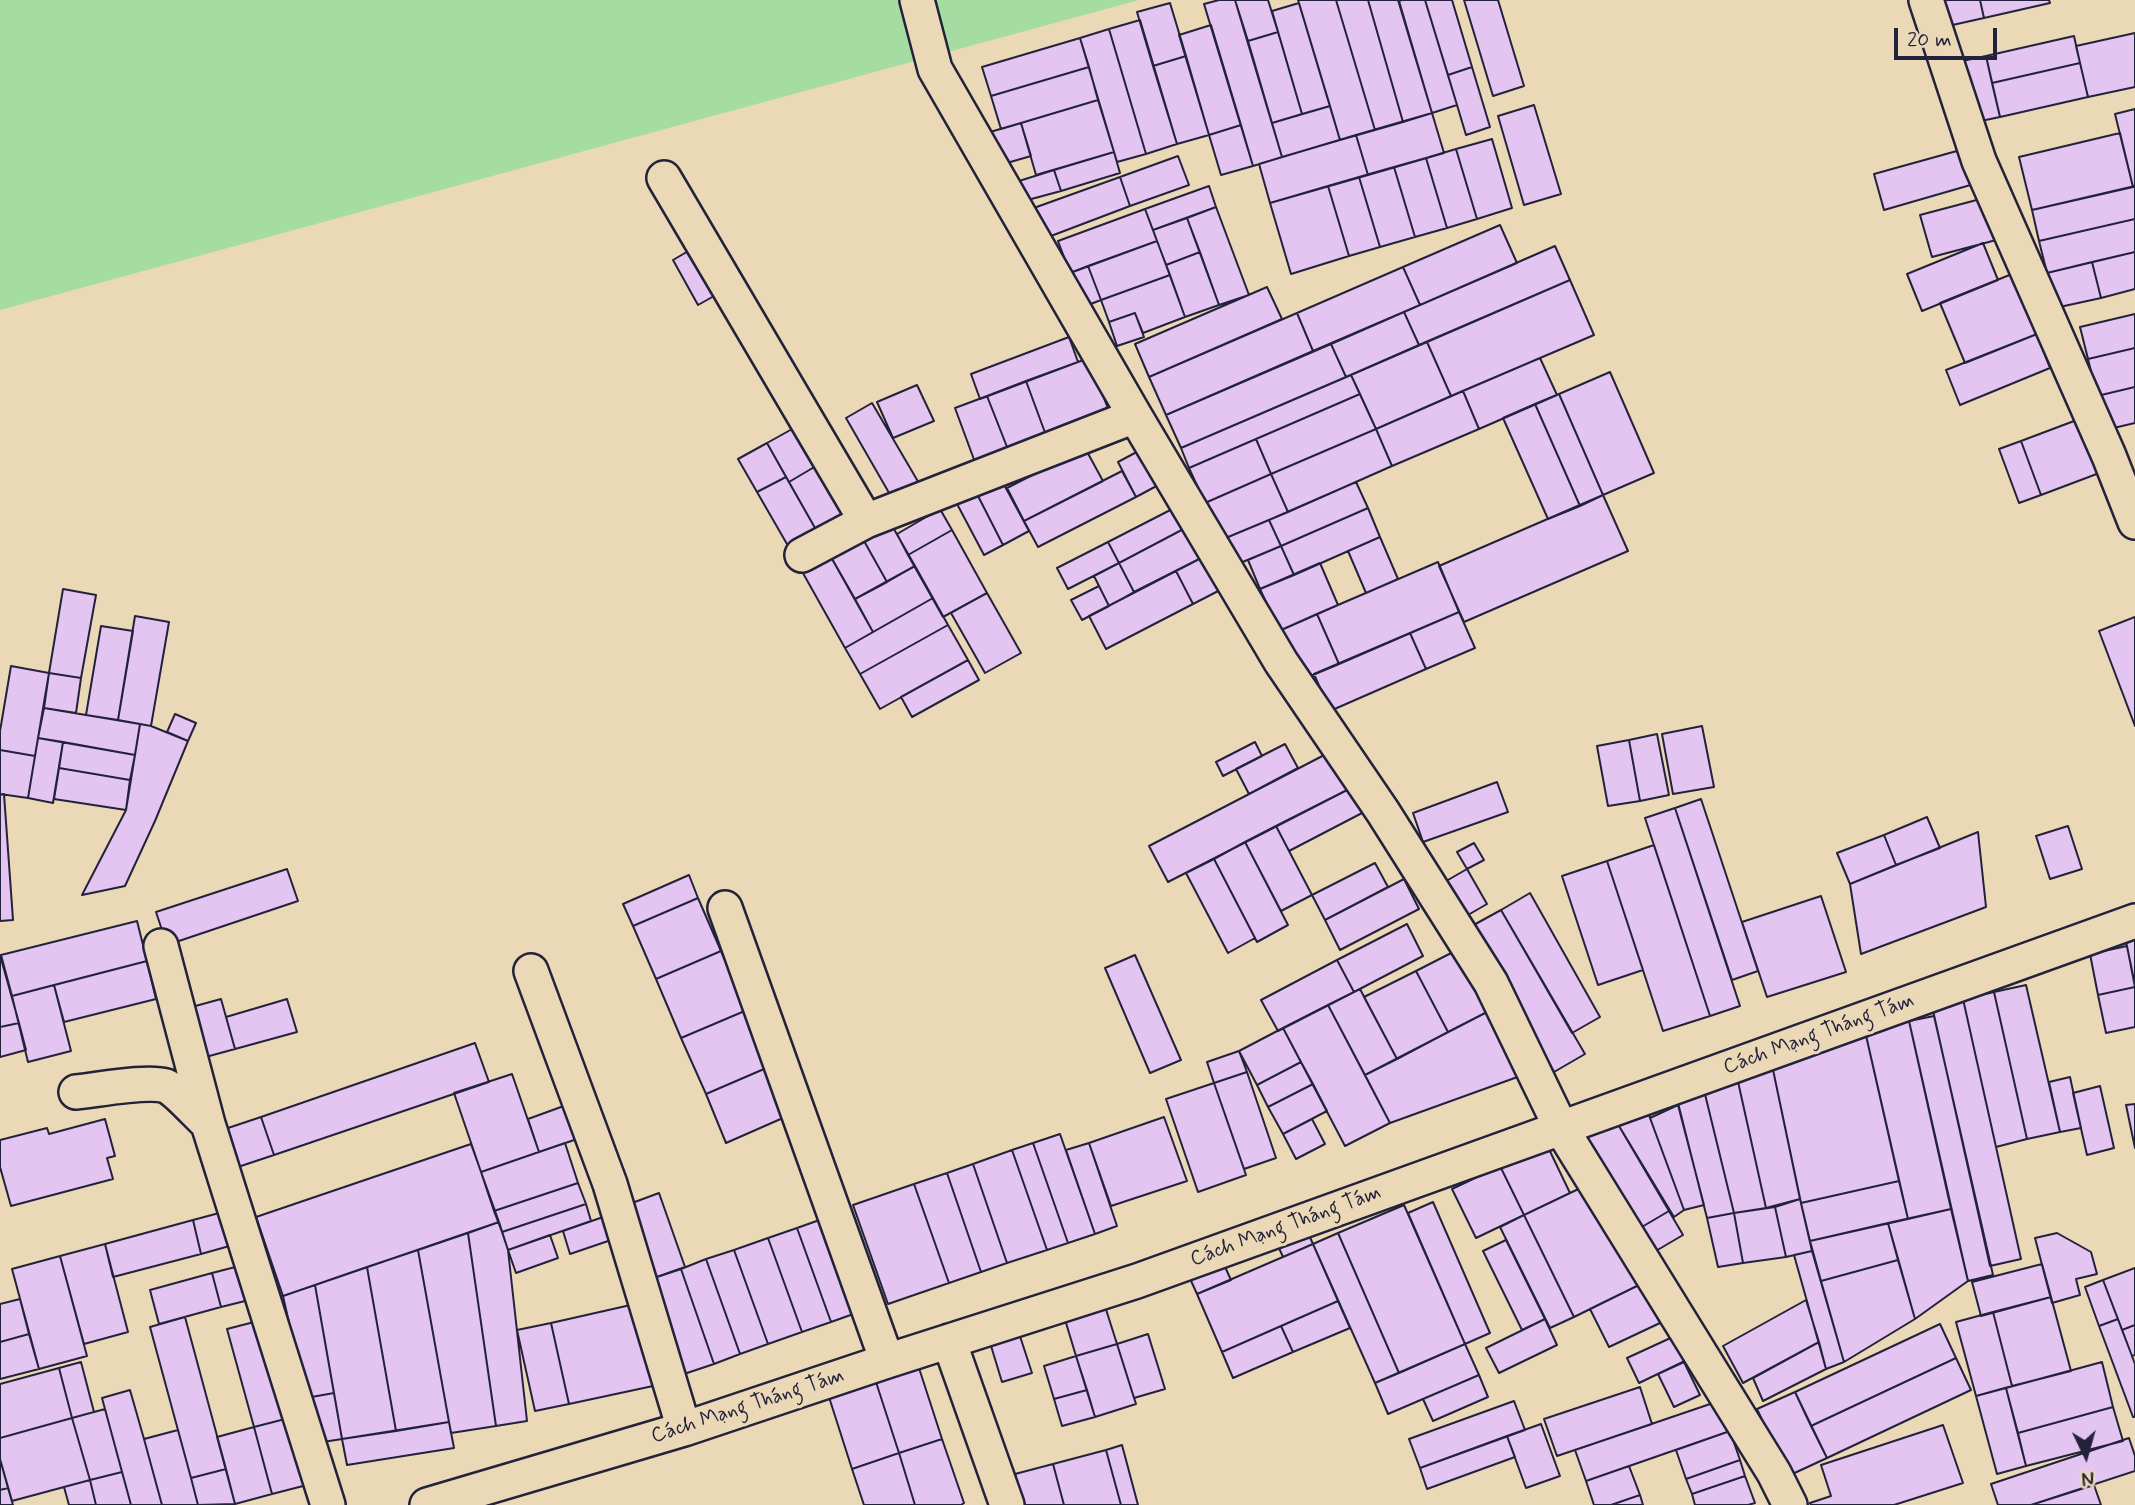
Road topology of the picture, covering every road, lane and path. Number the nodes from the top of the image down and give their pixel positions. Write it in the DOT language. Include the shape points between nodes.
graph roads {
  1 [pos="917,0"];
  2 [pos="1926,0"];
  3 [pos="664,178"];
  4 [pos="1135,416"];
  5 [pos="866,522"];
  6 [pos="2135,522"];
  7 [pos="802,555"];
  8 [pos="725,908"];
  9 [pos="2135,920"];
  10 [pos="161,946"];
  11 [pos="531,971"];
  12 [pos="76,1093"];
  13 [pos="208,1124"];
  14 [pos="1560,1128"];
  15 [pos="949,1341"];
  16 [pos="887,1361"];
  17 [pos="684,1430"];
  18 [pos="328,1505"];
  19 [pos="427,1505"];
  20 [pos="1007,1505"];
  21 [pos="1790,1505"];
  1 -- 4 [label="street" via="935,69"];
  2 -- 6 [label="street" via="1979,161"];
  3 -- 5 [label="street"];
  4 -- 5 [label="street"];
  4 -- 14 [label="street" via="1281,662 1491,982"];
  5 -- 7 [label="street"];
  8 -- 16 [label="street"];
  9 -- 14 [label="street, Cách Mạng Tháng Tám"];
  10 -- 13 [label="street"];
  11 -- 17 [label="street" via="610,1184"];
  12 -- 13 [label="street" via="155,1084 167,1087"];
  13 -- 18 [label="street"];
  14 -- 15 [label="street, Cách Mạng Tháng Tám" via="1137,1280"];
  14 -- 21 [label="street"];
  15 -- 16 [label="street, Cách Mạng Tháng Tám"];
  15 -- 20 [label="street"];
  16 -- 17 [label="street, Cách Mạng Tháng Tám"];
  17 -- 19 [label="street, Cách Mạng Tháng Tám"];
}
